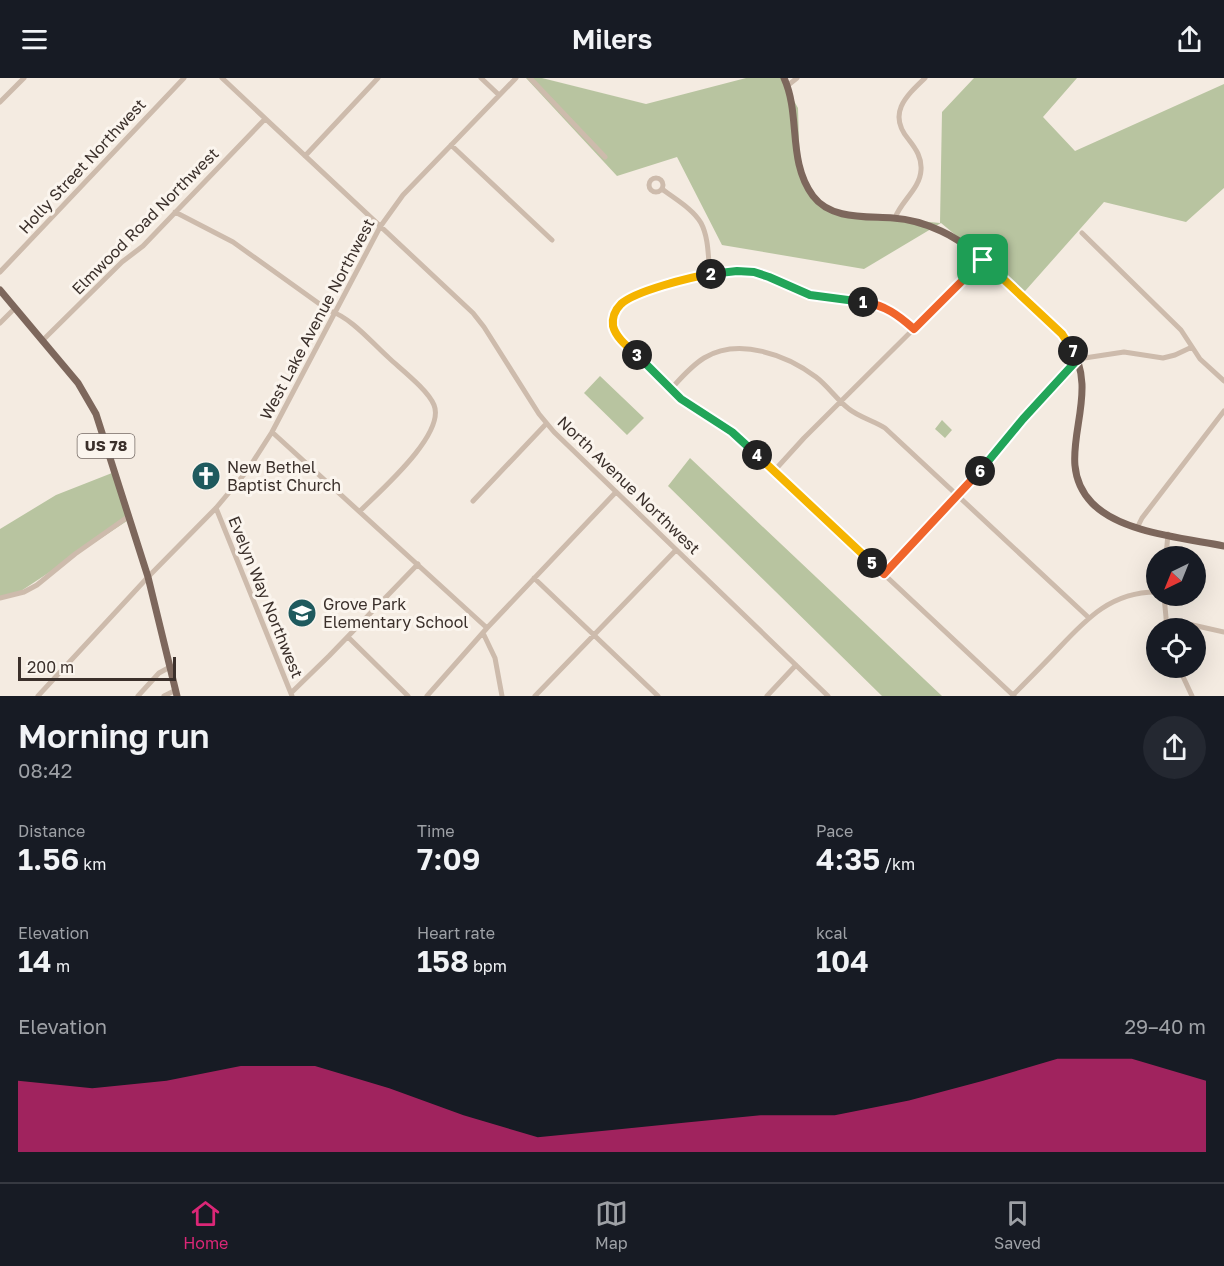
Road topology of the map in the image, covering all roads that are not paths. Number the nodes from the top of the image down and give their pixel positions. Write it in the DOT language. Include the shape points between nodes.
graph roads {
  1 [pos="24,78"];
  2 [pos="183,78"];
  3 [pos="222,78"];
  4 [pos="378,78"];
  5 [pos="481,78"];
  6 [pos="516,78"];
  7 [pos="530,78"];
  8 [pos="784,78"];
  9 [pos="797,78"];
  10 [pos="925,78"];
  11 [pos="788,86"];
  12 [pos="0,92"];
  13 [pos="499,95"];
  14 [pos="5,97"];
  15 [pos="0,102"];
  16 [pos="265,118"];
  17 [pos="451,145"];
  18 [pos="305,156"];
  19 [pos="604,157"];
  20 [pos="662,189"];
  21 [pos="176,212"];
  22 [pos="895,218"];
  23 [pos="380,226"];
  24 [pos="1082,233"];
  25 [pos="552,240"];
  26 [pos="983,260"];
  27 [pos="0,272"];
  28 [pos="710,274"];
  29 [pos="0,290"];
  30 [pos="15,308"];
  31 [pos="335,312"];
  32 [pos="0,323"];
  33 [pos="914,329"];
  34 [pos="42,341"];
  35 [pos="1192,347"];
  36 [pos="1078,359"];
  37 [pos="1224,381"];
  38 [pos="671,389"];
  39 [pos="840,402"];
  40 [pos="1224,411"];
  41 [pos="546,424"];
  42 [pos="272,432"];
  43 [pos="774,471"];
  44 [pos="616,492"];
  45 [pos="958,495"];
  46 [pos="473,501"];
  47 [pos="216,508"];
  48 [pos="360,511"];
  49 [pos="129,516"];
  50 [pos="1137,528"];
  51 [pos="1168,534"];
  52 [pos="1167,546"];
  53 [pos="1224,546"];
  54 [pos="676,550"];
  55 [pos="418,564"];
  56 [pos="884,574"];
  57 [pos="148,577"];
  58 [pos="534,578"];
  59 [pos="1146,594"];
  60 [pos="0,598"];
  61 [pos="1088,617"];
  62 [pos="1206,628"];
  63 [pos="485,630"];
  64 [pos="1224,632"];
  65 [pos="593,636"];
  66 [pos="348,637"];
  67 [pos="796,665"];
  68 [pos="170,667"];
  69 [pos="1184,678"];
  70 [pos="177,693"];
  71 [pos="291,695"];
  72 [pos="655,695"];
  73 [pos="38,696"];
  74 [pos="138,696"];
  75 [pos="164,696"];
  76 [pos="408,696"];
  77 [pos="427,696"];
  78 [pos="502,696"];
  79 [pos="535,696"];
  80 [pos="767,696"];
  81 [pos="828,696"];
  82 [pos="1014,696"];
  83 [pos="1192,696"];
  1 -- 14 [label="street"];
  2 -- 27 [label="street, Holly Street Northwest"];
  3 -- 16 [label="street, North Avenue Northwest"];
  4 -- 18 [label="street"];
  5 -- 13 [label="street"];
  6 -- 13 [label="street, West Lake Avenue Northwest"];
  7 -- 19 [label="street"];
  8 -- 11 [label="main road"];
  9 -- 11 [label="street"];
  10 -- 22 [label="street" via="899,112 900,126 918,153 921,170 917,185"];
  11 -- 22 [label="main road" via="798,162 813,196 842,214"];
  12 -- 14 [label="street"];
  13 -- 17 [label="street, West Lake Avenue Northwest"];
  14 -- 15 [label="street"];
  16 -- 18 [label="street, North Avenue Northwest"];
  16 -- 21 [label="street, Elmwood Road Northwest"];
  17 -- 23 [label="street, West Lake Avenue Northwest" via="403,195"];
  17 -- 25 [label="street"];
  18 -- 23 [label="street, North Avenue Northwest"];
  20 -- 28 [label="street" via="701,224"];
  21 -- 31 [label="street" via="233,242"];
  21 -- 34 [label="street, Elmwood Road Northwest"];
  22 -- 26 [label="main road" via="942,231"];
  23 -- 31 [label="street, West Lake Avenue Northwest"];
  23 -- 41 [label="street, North Avenue Northwest" via="473,313"];
  24 -- 35 [label="street" via="1181,330"];
  26 -- 33 [label="street"];
  26 -- 36 [label="main road" via="1062,334"];
  28 -- 33 [label="street" via="754,272 810,295 874,304 895,313"];
  28 -- 38 [label="street" via="679,280 629,299 615,314 618,337"];
  29 -- 30 [label="main road, US 78"];
  30 -- 32 [label="street"];
  30 -- 34 [label="main road, US 78"];
  31 -- 42 [label="street, West Lake Avenue Northwest"];
  31 -- 48 [label="street" via="428,396 436,412 434,427 422,446"];
  33 -- 39 [label="street"];
  34 -- 49 [label="main road, US 78" via="88,397"];
  35 -- 36 [label="street" via="1163,358 1125,352"];
  35 -- 37 [label="street"];
  36 -- 45 [label="street"];
  36 -- 50 [label="main road" via="1084,390 1074,452 1078,480 1088,498 1105,514"];
  38 -- 39 [label="street" via="705,357 745,348 802,367"];
  38 -- 43 [label="street" via="732,432"];
  39 -- 43 [label="street"];
  39 -- 45 [label="street" via="885,428"];
  40 -- 50 [label="street"];
  41 -- 44 [label="street, North Avenue Northwest"];
  41 -- 46 [label="street"];
  42 -- 47 [label="street, West Lake Avenue Northwest" via="247,471"];
  42 -- 48 [label="street"];
  43 -- 56 [label="street"];
  44 -- 54 [label="street, North Avenue Northwest"];
  44 -- 58 [label="street"];
  45 -- 56 [label="street"];
  45 -- 61 [label="street"];
  47 -- 57 [label="street, West Lake Avenue Northwest"];
  47 -- 71 [label="street, Evelyn Way Northwest"];
  48 -- 55 [label="street"];
  49 -- 57 [label="main road, US 78"];
  49 -- 60 [label="street" via="37,585"];
  50 -- 51 [label="main road"];
  51 -- 52 [label="street"];
  51 -- 53 [label="main road"];
  54 -- 65 [label="street"];
  54 -- 67 [label="street, North Avenue Northwest"];
  55 -- 63 [label="street"];
  55 -- 66 [label="street"];
  56 -- 82 [label="street"];
  57 -- 68 [label="main road, US 78"];
  57 -- 73 [label="street, West Lake Avenue Northwest"];
  58 -- 63 [label="street"];
  58 -- 65 [label="street"];
  59 -- 61 [label="street" via="1121,598"];
  61 -- 82 [label="street"];
  62 -- 64 [label="street"];
  63 -- 77 [label="street"];
  63 -- 78 [label="street"];
  65 -- 72 [label="street"];
  65 -- 79 [label="street"];
  66 -- 71 [label="street"];
  66 -- 76 [label="street"];
  67 -- 80 [label="street"];
  67 -- 81 [label="street, North Avenue Northwest"];
  68 -- 70 [label="main road, US 78"];
  68 -- 74 [label="street"];
  69 -- 83 [label="street"];
  70 -- 75 [label="street"];
}
